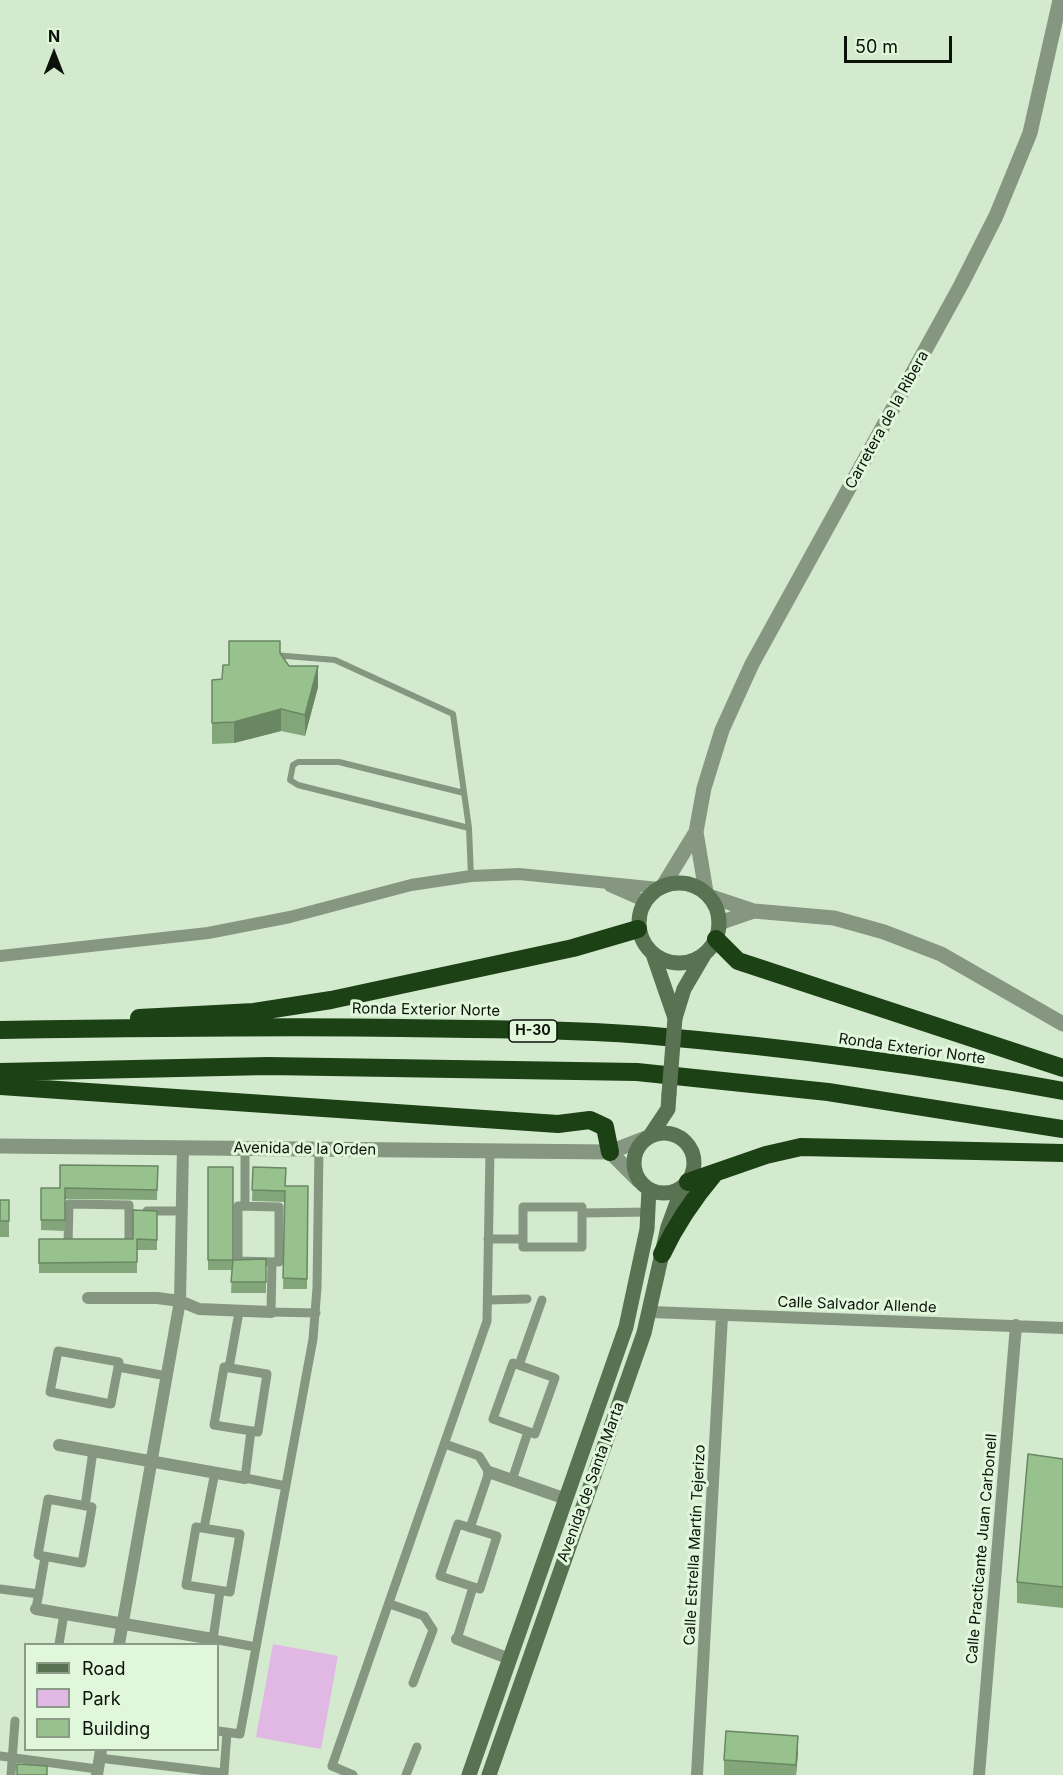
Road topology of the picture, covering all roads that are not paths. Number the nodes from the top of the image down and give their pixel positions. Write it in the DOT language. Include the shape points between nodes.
graph roads {
  1 [pos="1060,0"];
  2 [pos="267,655"];
  3 [pos="464,793"];
  4 [pos="469,828"];
  5 [pos="696,832"];
  6 [pos="471,876"];
  7 [pos="600,882"];
  8 [pos="661,887"];
  9 [pos="707,894"];
  10 [pos="644,901"];
  11 [pos="754,911"];
  12 [pos="638,929"];
  13 [pos="718,931"];
  14 [pos="653,954"];
  15 [pos="704,955"];
  16 [pos="0,956"];
  17 [pos="675,1018"];
  18 [pos="1063,1024"];
  19 [pos="0,1030"];
  20 [pos="20,1030"];
  21 [pos="1063,1068"];
  22 [pos="0,1072"];
  23 [pos="0,1086"];
  24 [pos="1063,1091"];
  25 [pos="668,1102"];
  26 [pos="1063,1129"];
  27 [pos="679,1136"];
  28 [pos="648,1137"];
  29 [pos="0,1146"];
  30 [pos="183,1147"];
  31 [pos="245,1148"];
  32 [pos="319,1149"];
  33 [pos="490,1151"];
  34 [pos="610,1152"];
  35 [pos="1063,1153"];
  36 [pos="716,1172"];
  37 [pos="685,1184"];
  38 [pos="644,1185"];
  39 [pos="245,1206"];
  40 [pos="129,1210"];
  41 [pos="182,1211"];
  42 [pos="649,1212"];
  43 [pos="582,1213"];
  44 [pos="488,1239"];
  45 [pos="523,1239"];
  46 [pos="662,1254"];
  47 [pos="272,1262"];
  48 [pos="88,1298"];
  49 [pos="527,1299"];
  50 [pos="488,1300"];
  51 [pos="542,1300"];
  52 [pos="180,1301"];
  53 [pos="239,1312"];
  54 [pos="271,1312"];
  55 [pos="651,1312"];
  56 [pos="316,1313"];
  57 [pos="722,1316"];
  58 [pos="1016,1325"];
  59 [pos="1063,1328"];
  60 [pos="519,1365"];
  61 [pos="118,1367"];
  62 [pos="229,1368"];
  63 [pos="167,1376"];
  64 [pos="251,1431"];
  65 [pos="528,1432"];
  66 [pos="445,1444"];
  67 [pos="59,1445"];
  68 [pos="93,1451"];
  69 [pos="152,1461"];
  70 [pos="215,1472"];
  71 [pos="489,1472"];
  72 [pos="245,1478"];
  73 [pos="512,1480"];
  74 [pos="286,1486"];
  75 [pos="566,1499"];
  76 [pos="85,1506"];
  77 [pos="204,1528"];
  78 [pos="470,1528"];
  79 [pos="45,1557"];
  80 [pos="473,1587"];
  81 [pos="0,1589"];
  82 [pos="220,1591"];
  83 [pos="39,1594"];
  84 [pos="390,1604"];
  85 [pos="36,1609"];
  86 [pos="64,1614"];
  87 [pos="123,1624"];
  88 [pos="213,1639"];
  89 [pos="457,1639"];
  90 [pos="59,1643"];
  91 [pos="119,1643"];
  92 [pos="256,1647"];
  93 [pos="510,1659"];
  94 [pos="413,1683"];
  95 [pos="15,1721"];
  96 [pos="222,1732"];
  97 [pos="417,1747"];
  98 [pos="0,1756"];
  99 [pos="13,1758"];
  100 [pos="99,1763"];
  101 [pos="192,1772"];
  102 [pos="11,1775"];
  103 [pos="353,1775"];
  104 [pos="406,1775"];
  105 [pos="469,1775"];
  106 [pos="489,1775"];
  107 [pos="698,1775"];
  108 [pos="979,1775"];
  1 -- 5 [label="street, Carretera de la Ribera" via="1030,133 996,216 962,285 752,664 722,730 704,788"];
  2 -- 3 [label="lane" via="335,660 453,714"];
  3 -- 4 [label="lane"];
  3 -- 4 [label="lane" via="339,762 298,762 290,772 290,780 298,785"];
  4 -- 6 [label="lane"];
  5 -- 8 [label="street"];
  5 -- 9 [label="street"];
  6 -- 7 [label="street" via="519,874"];
  6 -- 16 [label="street" via="411,885 290,917 208,933"];
  7 -- 8 [label="street"];
  7 -- 10 [label="street"];
  8 -- 9 [label="main road" via="686,883"];
  8 -- 10 [label="main road"];
  9 -- 11 [label="street"];
  9 -- 13 [label="main road" via="718,911"];
  10 -- 12 [label="main road"];
  11 -- 13 [label="street"];
  11 -- 18 [label="street" via="825,917 884,932 941,954"];
  12 -- 14 [label="main road"];
  12 -- 20 [label="highway" via="573,948 331,1000 254,1012"];
  13 -- 15 [label="main road"];
  13 -- 21 [label="highway" via="738,961"];
  14 -- 15 [label="main road" via="679,963"];
  14 -- 17 [label="main road"];
  15 -- 17 [label="main road" via="684,988"];
  17 -- 25 [label="main road, bridge"];
  19 -- 20 [label="highway, Ronda Exterior Norte / H-30"];
  20 -- 24 [label="highway, Ronda Exterior Norte / H-30" via="278,1026 642,1035 834,1055"];
  22 -- 26 [label="highway" via="268,1066 637,1072 828,1092"];
  23 -- 34 [label="highway" via="558,1124 591,1120 605,1126"];
  25 -- 27 [label="main road"];
  25 -- 28 [label="main road"];
  27 -- 28 [label="main road" via="666,1132"];
  27 -- 37 [label="main road" via="694,1157 693,1170"];
  28 -- 34 [label="street, Avenida de la Orden"];
  28 -- 38 [label="main road" via="634,1156 634,1169"];
  29 -- 30 [label="street, Avenida de la Orden"];
  30 -- 31 [label="street, Avenida de la Orden"];
  30 -- 41 [label="street"];
  31 -- 32 [label="street, Avenida de la Orden"];
  31 -- 39 [label="street"];
  32 -- 33 [label="street, Avenida de la Orden"];
  32 -- 56 [label="street"];
  33 -- 34 [label="street, Avenida de la Orden"];
  33 -- 44 [label="street"];
  34 -- 38 [label="street"];
  35 -- 36 [label="highway" via="801,1148"];
  36 -- 37 [label="highway"];
  36 -- 46 [label="highway" via="687,1208"];
  37 -- 38 [label="main road" via="673,1192 661,1193"];
  37 -- 46 [label="main road, Avenida de Santa Marta"];
  38 -- 42 [label="main road, Avenida de Santa Marta"];
  39 -- 47 [label="street" via="238,1206 238,1261"];
  39 -- 47 [label="street" via="279,1207 279,1262"];
  40 -- 40 [label="street" via="129,1205 69,1204 68,1245 129,1246"];
  40 -- 41 [label="street"];
  41 -- 52 [label="street"];
  42 -- 43 [label="street"];
  42 -- 75 [label="main road, Avenida de Santa Marta" via="626,1327"];
  43 -- 45 [label="street" via="582,1207 523,1207"];
  43 -- 45 [label="street" via="582,1247 523,1247"];
  44 -- 45 [label="street"];
  44 -- 50 [label="street"];
  46 -- 55 [label="main road, Avenida de Santa Marta"];
  47 -- 54 [label="street"];
  48 -- 52 [label="street"];
  49 -- 50 [label="street"];
  50 -- 66 [label="street" via="488,1321"];
  51 -- 60 [label="street"];
  52 -- 53 [label="street" via="199,1309"];
  52 -- 63 [label="street"];
  53 -- 54 [label="street"];
  53 -- 62 [label="street"];
  54 -- 56 [label="street"];
  55 -- 57 [label="street, Calle Salvador Allende"];
  55 -- 106 [label="main road, Avenida de Santa Marta"];
  56 -- 74 [label="street"];
  57 -- 58 [label="street, Calle Salvador Allende"];
  57 -- 107 [label="street, Calle Estrella Martín Tejerizo"];
  58 -- 59 [label="street, Calle Salvador Allende"];
  58 -- 108 [label="street, Calle Practicante Juan Carbonell"];
  60 -- 65 [label="street" via="513,1363 493,1419"];
  60 -- 65 [label="street" via="555,1378 535,1434"];
  61 -- 61 [label="street" via="119,1362 58,1351 50,1392 111,1404"];
  61 -- 63 [label="street"];
  62 -- 64 [label="street" via="224,1367 214,1425"];
  62 -- 64 [label="street" via="267,1374 258,1432"];
  63 -- 69 [label="street"];
  64 -- 72 [label="street"];
  65 -- 73 [label="street"];
  66 -- 71 [label="street" via="480,1456"];
  66 -- 84 [label="street"];
  67 -- 68 [label="street"];
  68 -- 69 [label="street"];
  68 -- 76 [label="street"];
  69 -- 70 [label="street"];
  69 -- 87 [label="street"];
  70 -- 72 [label="street"];
  70 -- 77 [label="street"];
  71 -- 73 [label="street"];
  71 -- 78 [label="street"];
  72 -- 74 [label="street"];
  73 -- 75 [label="street"];
  74 -- 92 [label="street"];
  75 -- 93 [label="main road, Avenida de Santa Marta"];
  76 -- 79 [label="street" via="92,1507 82,1563"];
  76 -- 79 [label="street" via="48,1499 38,1556"];
  77 -- 82 [label="street" via="196,1527 186,1585"];
  77 -- 82 [label="street" via="240,1534 230,1592"];
  78 -- 80 [label="street" via="497,1536 480,1589"];
  78 -- 80 [label="street" via="458,1524 440,1576"];
  79 -- 83 [label="street"];
  80 -- 89 [label="street"];
  81 -- 83 [label="street"];
  82 -- 88 [label="street"];
  83 -- 85 [label="street"];
  84 -- 94 [label="street" via="424,1616 433,1630"];
  84 -- 103 [label="street" via="332,1766"];
  85 -- 86 [label="street"];
  86 -- 87 [label="street"];
  86 -- 90 [label="street"];
  87 -- 88 [label="street"];
  87 -- 91 [label="street"];
  88 -- 92 [label="street"];
  89 -- 93 [label="street"];
  92 -- 96 [label="street" via="240,1734"];
  93 -- 105 [label="main road, Avenida de Santa Marta"];
  95 -- 99 [label="street"];
  96 -- 101 [label="street" via="224,1773"];
  97 -- 104 [label="street"];
  98 -- 99 [label="street"];
  99 -- 100 [label="street"];
  99 -- 102 [label="street"];
  100 -- 101 [label="street"];
}
